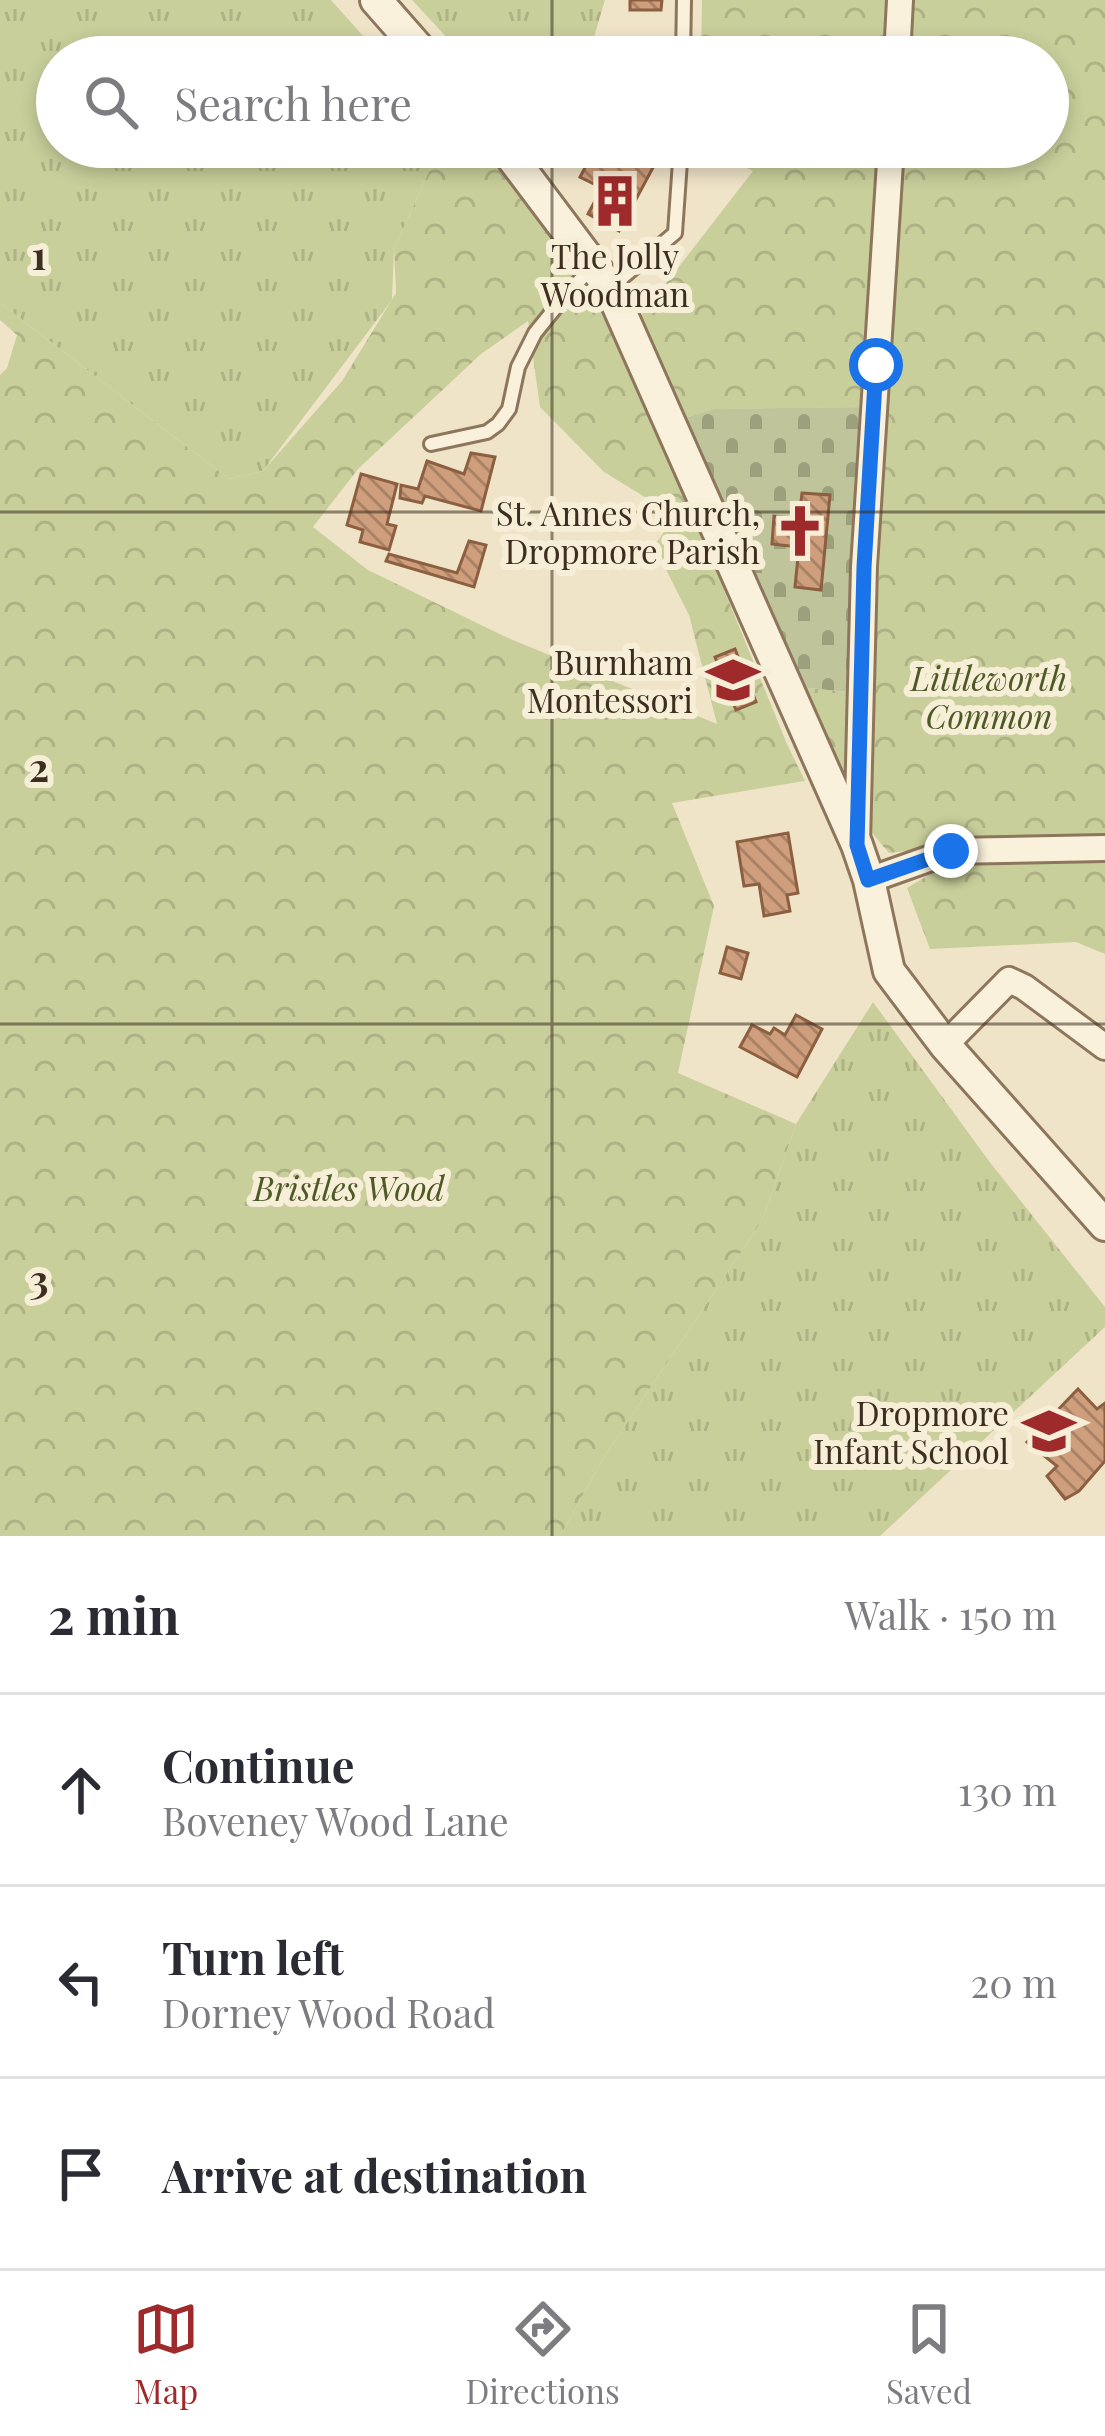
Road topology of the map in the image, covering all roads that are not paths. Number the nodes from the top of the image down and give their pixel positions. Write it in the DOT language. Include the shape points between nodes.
graph roads {
  1 [pos="376,0"];
  2 [pos="684,0"];
  3 [pos="900,0"];
  4 [pos="408,36"];
  5 [pos="683,36"];
  6 [pos="898,36"];
  7 [pos="520,168"];
  8 [pos="680,168"];
  9 [pos="889,168"];
  10 [pos="602,276"];
  11 [pos="431,445"];
  12 [pos="857,845"];
  13 [pos="1105,848"];
  14 [pos="868,880"];
  15 [pos="945,1045"];
  16 [pos="1105,1047"];
  17 [pos="1105,1225"];
  1 -- 4 [label="street"];
  2 -- 5 [label="lane"];
  3 -- 6 [label="street"];
  7 -- 10 [label="street"];
  8 -- 10 [label="lane" via="675,233"];
  9 -- 12 [label="street" via="865,544"];
  10 -- 11 [label="lane" via="569,291 536,333 498,424"];
  10 -- 12 [label="street"];
  12 -- 14 [label="street"];
  13 -- 14 [label="street" via="951,851"];
  14 -- 15 [label="street" via="889,970"];
  15 -- 16 [label="street" via="1009,980"];
  15 -- 17 [label="street"];
}
